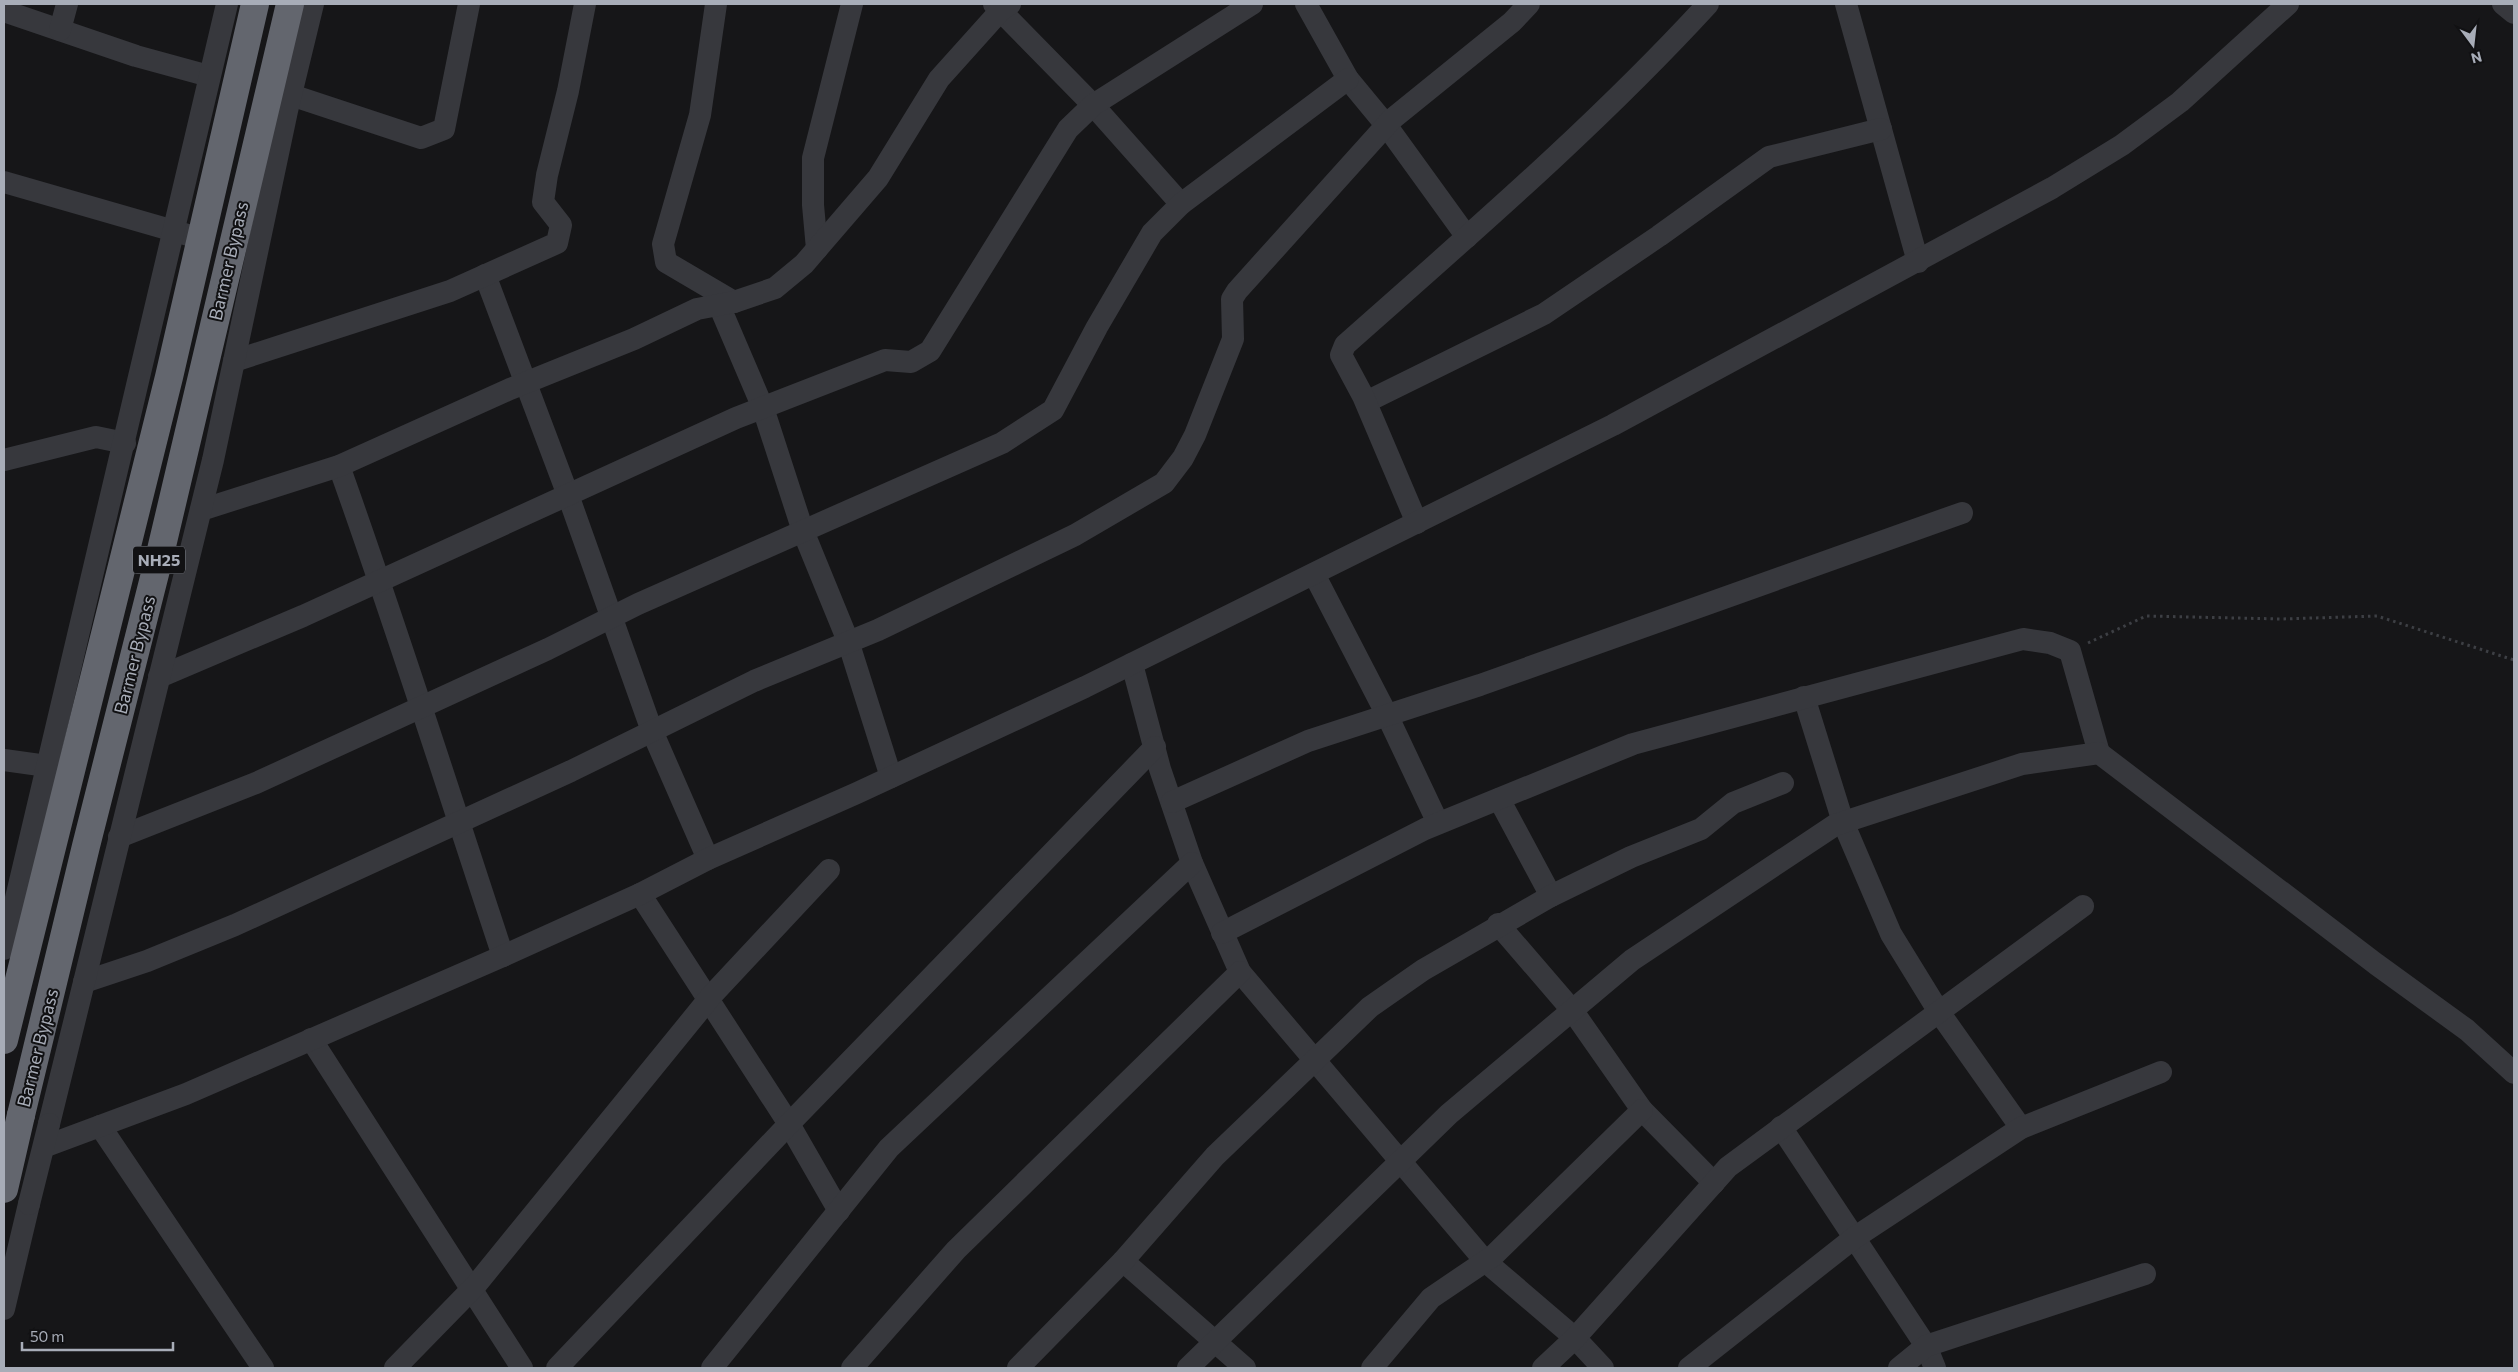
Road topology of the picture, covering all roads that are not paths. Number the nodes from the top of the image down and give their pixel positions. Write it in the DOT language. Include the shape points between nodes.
graph roads {
  1 [pos="67,4"];
  2 [pos="227,4"];
  3 [pos="255,4"];
  4 [pos="290,4"];
  5 [pos="312,4"];
  6 [pos="469,4"];
  7 [pos="586,4"];
  8 [pos="716,4"];
  9 [pos="852,4"];
  10 [pos="1252,4"];
  11 [pos="1306,4"];
  12 [pos="1529,4"];
  13 [pos="1708,4"];
  14 [pos="1846,4"];
  15 [pos="2288,4"];
  16 [pos="2503,4"];
  17 [pos="1002,6"];
  18 [pos="4,10"];
  19 [pos="2514,12"];
  20 [pos="60,30"];
  21 [pos="209,76"];
  22 [pos="1348,79"];
  23 [pos="291,96"];
  24 [pos="1093,105"];
  25 [pos="1386,125"];
  26 [pos="1881,129"];
  27 [pos="4,182"];
  28 [pos="1182,204"];
  29 [pos="174,231"];
  30 [pos="1467,236"];
  31 [pos="201,238"];
  32 [pos="817,249"];
  33 [pos="1918,262"];
  34 [pos="485,275"];
  35 [pos="726,303"];
  36 [pos="234,361"];
  37 [pos="525,383"];
  38 [pos="1366,402"];
  39 [pos="763,408"];
  40 [pos="125,443"];
  41 [pos="4,460"];
  42 [pos="339,466"];
  43 [pos="568,495"];
  44 [pos="201,510"];
  45 [pos="1962,513"];
  46 [pos="1416,523"];
  47 [pos="803,531"];
  48 [pos="1314,574"];
  49 [pos="380,581"];
  50 [pos="612,617"];
  51 [pos="848,641"];
  52 [pos="1132,664"];
  53 [pos="159,677"];
  54 [pos="1804,697"];
  55 [pos="420,708"];
  56 [pos="1387,715"];
  57 [pos="652,731"];
  58 [pos="1155,747"];
  59 [pos="2099,753"];
  60 [pos="4,760"];
  61 [pos="47,766"];
  62 [pos="891,777"];
  63 [pos="1784,783"];
  64 [pos="1498,799"];
  65 [pos="1172,802"];
  66 [pos="458,822"];
  67 [pos="1843,822"];
  68 [pos="1438,823"];
  69 [pos="119,837"];
  70 [pos="708,860"];
  71 [pos="1192,863"];
  72 [pos="829,870"];
  73 [pos="640,894"];
  74 [pos="1551,896"];
  75 [pos="2084,906"];
  76 [pos="1498,924"];
  77 [pos="1222,933"];
  78 [pos="4,949"];
  79 [pos="503,956"];
  80 [pos="1240,972"];
  81 [pos="84,982"];
  82 [pos="708,999"];
  83 [pos="1572,1010"];
  84 [pos="1939,1012"];
  85 [pos="311,1039"];
  86 [pos="4,1040"];
  87 [pos="1314,1059"];
  88 [pos="2161,1072"];
  89 [pos="2514,1073"];
  90 [pos="1642,1110"];
  91 [pos="788,1124"];
  92 [pos="100,1126"];
  93 [pos="1780,1127"];
  94 [pos="2021,1128"];
  95 [pos="49,1134"];
  96 [pos="1400,1162"];
  97 [pos="1714,1183"];
  98 [pos="4,1189"];
  99 [pos="838,1211"];
  100 [pos="1854,1238"];
  101 [pos="1123,1261"];
  102 [pos="1485,1261"];
  103 [pos="2145,1274"];
  104 [pos="472,1290"];
  105 [pos="4,1309"];
  106 [pos="1575,1338"];
  107 [pos="1214,1341"];
  108 [pos="1926,1346"];
  109 [pos="263,1368"];
  110 [pos="395,1368"];
  111 [pos="522,1368"];
  112 [pos="557,1368"];
  113 [pos="712,1368"];
  114 [pos="852,1368"];
  115 [pos="1018,1368"];
  116 [pos="1188,1368"];
  117 [pos="1245,1368"];
  118 [pos="1372,1368"];
  119 [pos="1543,1368"];
  120 [pos="1603,1368"];
  121 [pos="1689,1368"];
  122 [pos="1899,1368"];
  123 [pos="1935,1368"];
  1 -- 20 [label="street"];
  2 -- 21 [label="street"];
  3 -- 31 [label="highway, Barmer Bypass / NH25"];
  4 -- 98 [label="highway, Barmer Bypass / NH25, bridge" via="162,550 86,846"];
  5 -- 23 [label="street"];
  6 -- 23 [label="street" via="444,129 421,138"];
  7 -- 34 [label="street" via="546,175 543,202 561,225 558,243"];
  8 -- 35 [label="street" via="700,115 664,244 666,262"];
  9 -- 32 [label="street" via="813,158"];
  10 -- 24 [label="street"];
  11 -- 22 [label="street"];
  12 -- 25 [label="street" via="1512,22"];
  13 -- 30 [label="street" via="1653,64"];
  14 -- 26 [label="street"];
  15 -- 33 [label="street" via="2180,102 2122,145"];
  16 -- 19 [label="street"];
  17 -- 24 [label="street"];
  17 -- 32 [label="street" via="939,79 878,178"];
  18 -- 20 [label="street"];
  20 -- 21 [label="street"];
  21 -- 29 [label="street"];
  22 -- 25 [label="street"];
  22 -- 28 [label="street"];
  23 -- 36 [label="street"];
  24 -- 28 [label="street"];
  24 -- 39 [label="street" via="1068,130 930,351 911,362 885,360"];
  25 -- 30 [label="street"];
  25 -- 51 [label="street" via="1232,299 1233,339 1195,435 1172,476 1076,535 878,630"];
  26 -- 33 [label="street"];
  26 -- 38 [label="street" via="1769,156 1544,314"];
  27 -- 29 [label="street"];
  28 -- 47 [label="street" via="1152,233 1053,410 1002,443"];
  29 -- 31 [label="street"];
  29 -- 40 [label="street"];
  30 -- 38 [label="street" via="1345,345 1341,355"];
  31 -- 86 [label="highway, Barmer Bypass / NH25"];
  32 -- 35 [label="street" via="775,288"];
  33 -- 46 [label="street" via="1604,429"];
  34 -- 36 [label="street" via="450,291"];
  34 -- 37 [label="street"];
  35 -- 37 [label="street" via="697,309 634,339"];
  35 -- 39 [label="street"];
  36 -- 44 [label="street"];
  37 -- 42 [label="street"];
  37 -- 43 [label="street"];
  38 -- 46 [label="street"];
  39 -- 43 [label="street"];
  39 -- 47 [label="street"];
  40 -- 41 [label="street" via="96,437"];
  40 -- 61 [label="street"];
  42 -- 44 [label="street"];
  42 -- 49 [label="street"];
  43 -- 49 [label="street"];
  43 -- 50 [label="street"];
  44 -- 53 [label="street"];
  45 -- 56 [label="street" via="1480,685"];
  46 -- 48 [label="street"];
  47 -- 50 [label="street"];
  47 -- 51 [label="street"];
  48 -- 52 [label="street"];
  48 -- 56 [label="street"];
  49 -- 53 [label="street"];
  49 -- 55 [label="street"];
  50 -- 55 [label="street"];
  50 -- 57 [label="street"];
  51 -- 57 [label="street" via="754,680"];
  51 -- 62 [label="street"];
  52 -- 58 [label="street"];
  52 -- 62 [label="street"];
  53 -- 69 [label="street"];
  54 -- 59 [label="street" via="2023,639 2050,642 2070,651"];
  54 -- 64 [label="street" via="1633,744"];
  54 -- 67 [label="street"];
  55 -- 66 [label="street"];
  55 -- 69 [label="street" via="256,783"];
  56 -- 65 [label="street" via="1308,741"];
  56 -- 68 [label="street"];
  57 -- 66 [label="street"];
  57 -- 70 [label="street"];
  58 -- 65 [label="street"];
  58 -- 91 [label="street"];
  59 -- 67 [label="street" via="2022,764"];
  59 -- 89 [label="street" via="2467,1030"];
  60 -- 61 [label="street"];
  61 -- 78 [label="street"];
  62 -- 70 [label="street"];
  63 -- 74 [label="street" via="1733,803 1701,829 1630,857"];
  64 -- 68 [label="street"];
  64 -- 74 [label="street"];
  65 -- 71 [label="street"];
  66 -- 79 [label="street"];
  66 -- 81 [label="street" via="226,928 147,961"];
  67 -- 83 [label="street" via="1632,960"];
  67 -- 84 [label="street" via="1891,934"];
  68 -- 77 [label="street"];
  69 -- 81 [label="street"];
  70 -- 73 [label="street"];
  71 -- 77 [label="street"];
  71 -- 99 [label="street" via="889,1148"];
  72 -- 82 [label="street"];
  73 -- 79 [label="street"];
  73 -- 82 [label="street"];
  74 -- 76 [label="street"];
  75 -- 84 [label="street"];
  76 -- 83 [label="street"];
  76 -- 87 [label="street" via="1370,1007"];
  77 -- 80 [label="street"];
  79 -- 85 [label="street"];
  80 -- 87 [label="street"];
  80 -- 114 [label="street" via="956,1250"];
  81 -- 95 [label="street"];
  82 -- 91 [label="street"];
  82 -- 104 [label="street"];
  83 -- 90 [label="street"];
  83 -- 96 [label="street" via="1449,1114"];
  84 -- 93 [label="street"];
  84 -- 94 [label="street"];
  85 -- 92 [label="street" via="186,1094"];
  85 -- 104 [label="street"];
  87 -- 96 [label="street"];
  87 -- 101 [label="street" via="1215,1156"];
  88 -- 94 [label="street"];
  90 -- 97 [label="street"];
  90 -- 102 [label="street"];
  91 -- 99 [label="street"];
  91 -- 112 [label="street"];
  92 -- 95 [label="street"];
  92 -- 109 [label="street"];
  93 -- 97 [label="street" via="1728,1167"];
  93 -- 100 [label="street"];
  94 -- 100 [label="street"];
  95 -- 105 [label="street, bridge"];
  96 -- 102 [label="street"];
  96 -- 107 [label="street"];
  97 -- 106 [label="street"];
  99 -- 113 [label="street"];
  100 -- 108 [label="street"];
  100 -- 121 [label="street"];
  101 -- 107 [label="street"];
  101 -- 115 [label="street"];
  102 -- 106 [label="street"];
  102 -- 118 [label="street" via="1431,1298"];
  103 -- 108 [label="street"];
  104 -- 110 [label="street"];
  104 -- 111 [label="street"];
  106 -- 119 [label="street"];
  106 -- 120 [label="street"];
  107 -- 116 [label="street"];
  107 -- 117 [label="street"];
  108 -- 122 [label="street"];
  108 -- 123 [label="street"];
}
